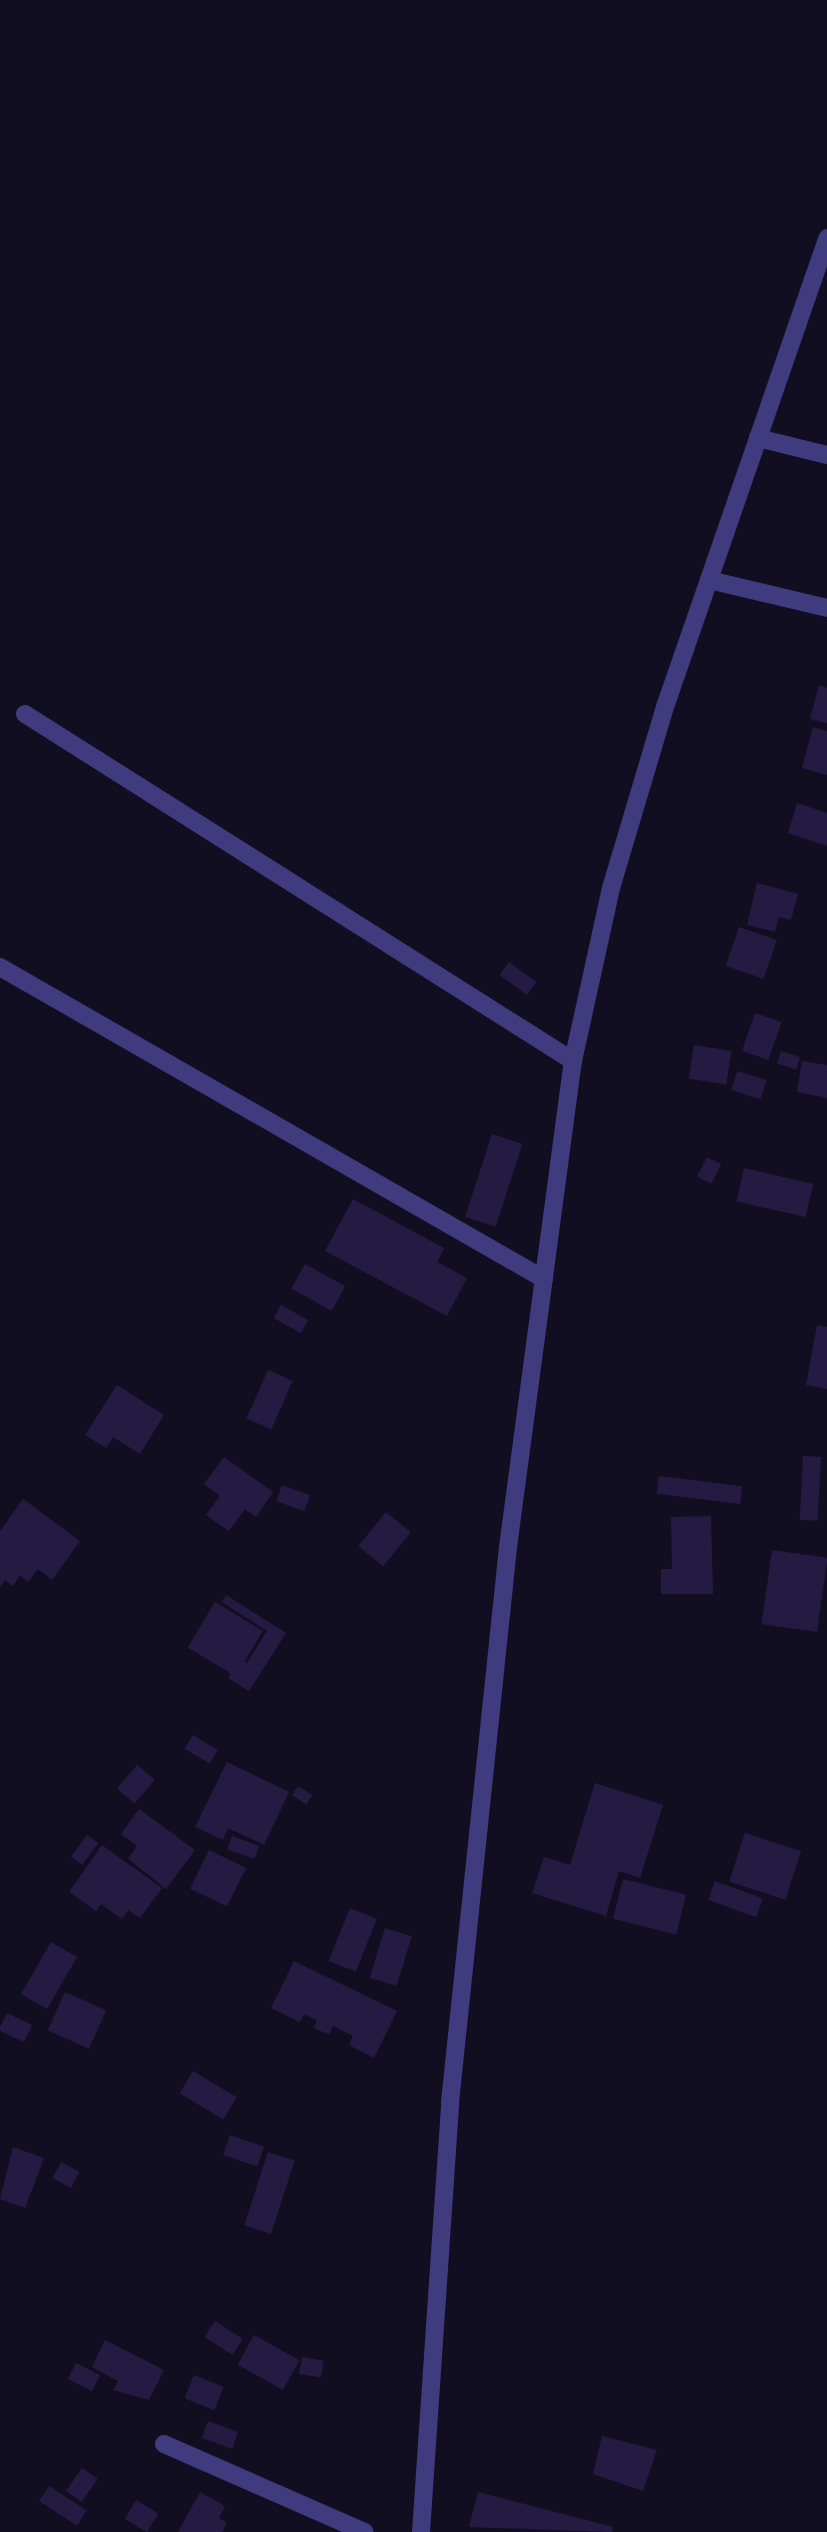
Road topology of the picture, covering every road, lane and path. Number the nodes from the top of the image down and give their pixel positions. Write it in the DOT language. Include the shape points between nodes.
graph roads {
  1 [pos="827,238"];
  2 [pos="758,438"];
  3 [pos="827,455"];
  4 [pos="709,580"];
  5 [pos="827,608"];
  6 [pos="25,714"];
  7 [pos="0,967"];
  8 [pos="573,1062"];
  9 [pos="544,1279"];
  10 [pos="164,2444"];
  11 [pos="363,2532"];
  12 [pos="421,2532"];
  1 -- 2 [label="street"];
  2 -- 3 [label="street"];
  2 -- 4 [label="street"];
  4 -- 5 [label="street"];
  4 -- 8 [label="street" via="611,888"];
  6 -- 8 [label="street"];
  7 -- 9 [label="street"];
  8 -- 9 [label="street"];
  9 -- 12 [label="street" via="508,1547 450,2102"];
  10 -- 11 [label="street"];
}
